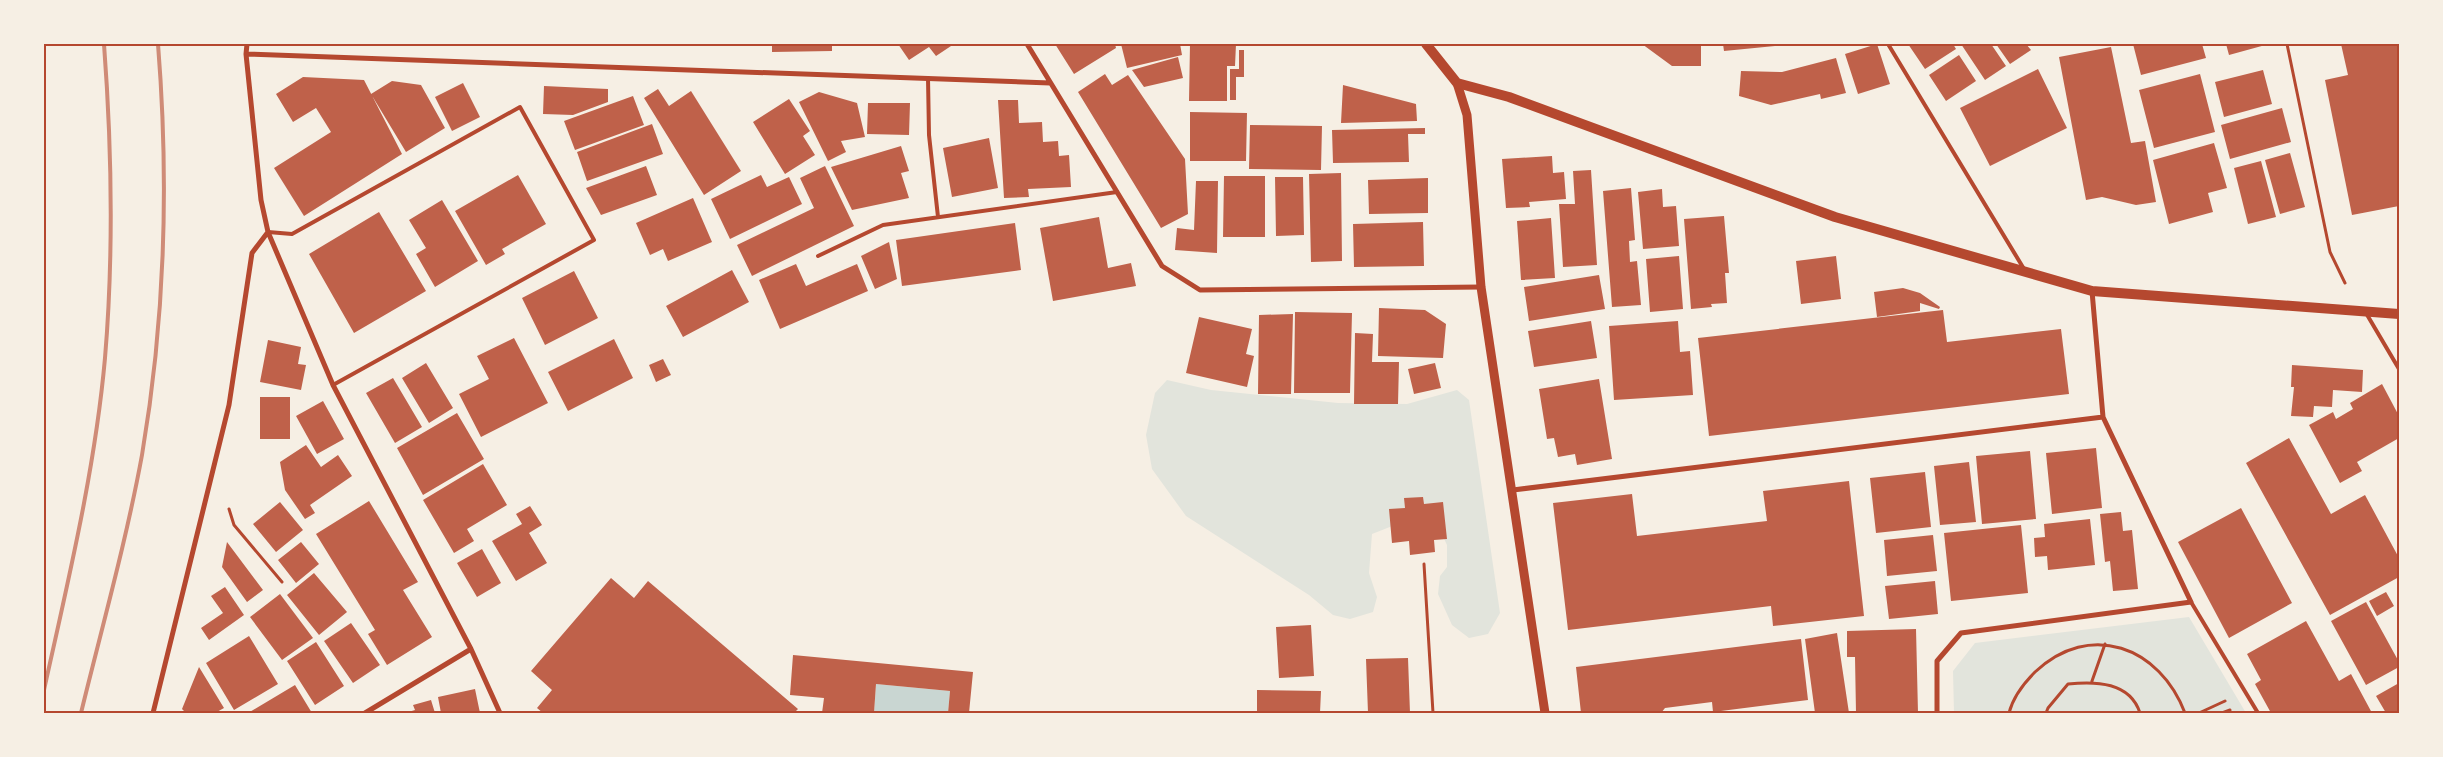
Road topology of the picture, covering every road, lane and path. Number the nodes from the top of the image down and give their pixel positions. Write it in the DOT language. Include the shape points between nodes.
graph roads {
  1 [pos="247,44"];
  2 [pos="1027,44"];
  3 [pos="1426,44"];
  4 [pos="1888,44"];
  5 [pos="2287,44"];
  6 [pos="246,54"];
  7 [pos="928,78"];
  8 [pos="1457,82"];
  9 [pos="1050,83"];
  10 [pos="1117,192"];
  11 [pos="938,216"];
  12 [pos="268,232"];
  13 [pos="818,256"];
  14 [pos="2026,273"];
  15 [pos="1481,287"];
  16 [pos="2092,291"];
  17 [pos="2364,311"];
  18 [pos="2399,314"];
  19 [pos="2399,369"];
  20 [pos="333,385"];
  21 [pos="2102,417"];
  22 [pos="1513,490"];
  23 [pos="228,503"];
  24 [pos="1424,564"];
  25 [pos="282,582"];
  26 [pos="2191,602"];
  27 [pos="2106,644"];
  28 [pos="470,648"];
  29 [pos="2092,682"];
  30 [pos="153,713"];
  31 [pos="365,713"];
  32 [pos="500,713"];
  33 [pos="1433,713"];
  34 [pos="1544,713"];
  35 [pos="1937,713"];
  36 [pos="2009,713"];
  37 [pos="2046,713"];
  38 [pos="2140,713"];
  39 [pos="2184,713"];
  40 [pos="2258,713"];
  1 -- 6 [label="street"];
  2 -- 9 [label="street"];
  3 -- 8 [label="main road"];
  4 -- 14 [label="lane"];
  5 -- 17 [label="path" via="2330,252"];
  6 -- 7 [label="street"];
  6 -- 12 [label="street" via="261,200"];
  7 -- 9 [label="street"];
  7 -- 11 [label="lane" via="929,135"];
  8 -- 14 [label="main road" via="1834,216"];
  8 -- 15 [label="street" via="1467,115"];
  9 -- 10 [label="street"];
  10 -- 11 [label="lane"];
  10 -- 15 [label="street" via="1162,266 1200,290"];
  11 -- 13 [label="lane" via="883,225"];
  12 -- 20 [label="street"];
  12 -- 20 [label="lane" via="292,234 520,107 594,240"];
  12 -- 30 [label="street" via="252,253 229,404"];
  14 -- 16 [label="main road"];
  15 -- 22 [label="street"];
  16 -- 17 [label="main road"];
  16 -- 21 [label="street"];
  17 -- 18 [label="main road"];
  17 -- 19 [label="lane"];
  20 -- 28 [label="street"];
  21 -- 22 [label="street"];
  21 -- 26 [label="street"];
  22 -- 34 [label="street"];
  23 -- 25 [label="path" via="234,525"];
  24 -- 33 [label="path"];
  26 -- 35 [label="street" via="1961,633 1937,661"];
  26 -- 40 [label="lane"];
  27 -- 29 [label="path"];
  27 -- 36 [label="path" via="2069,649 2046,661 2024,683"];
  27 -- 39 [label="path" via="2133,651 2159,669 2177,693"];
  28 -- 31 [label="street"];
  28 -- 32 [label="street"];
  29 -- 37 [label="path" via="2068,684"];
  29 -- 38 [label="path" via="2117,687 2136,702"];
}
